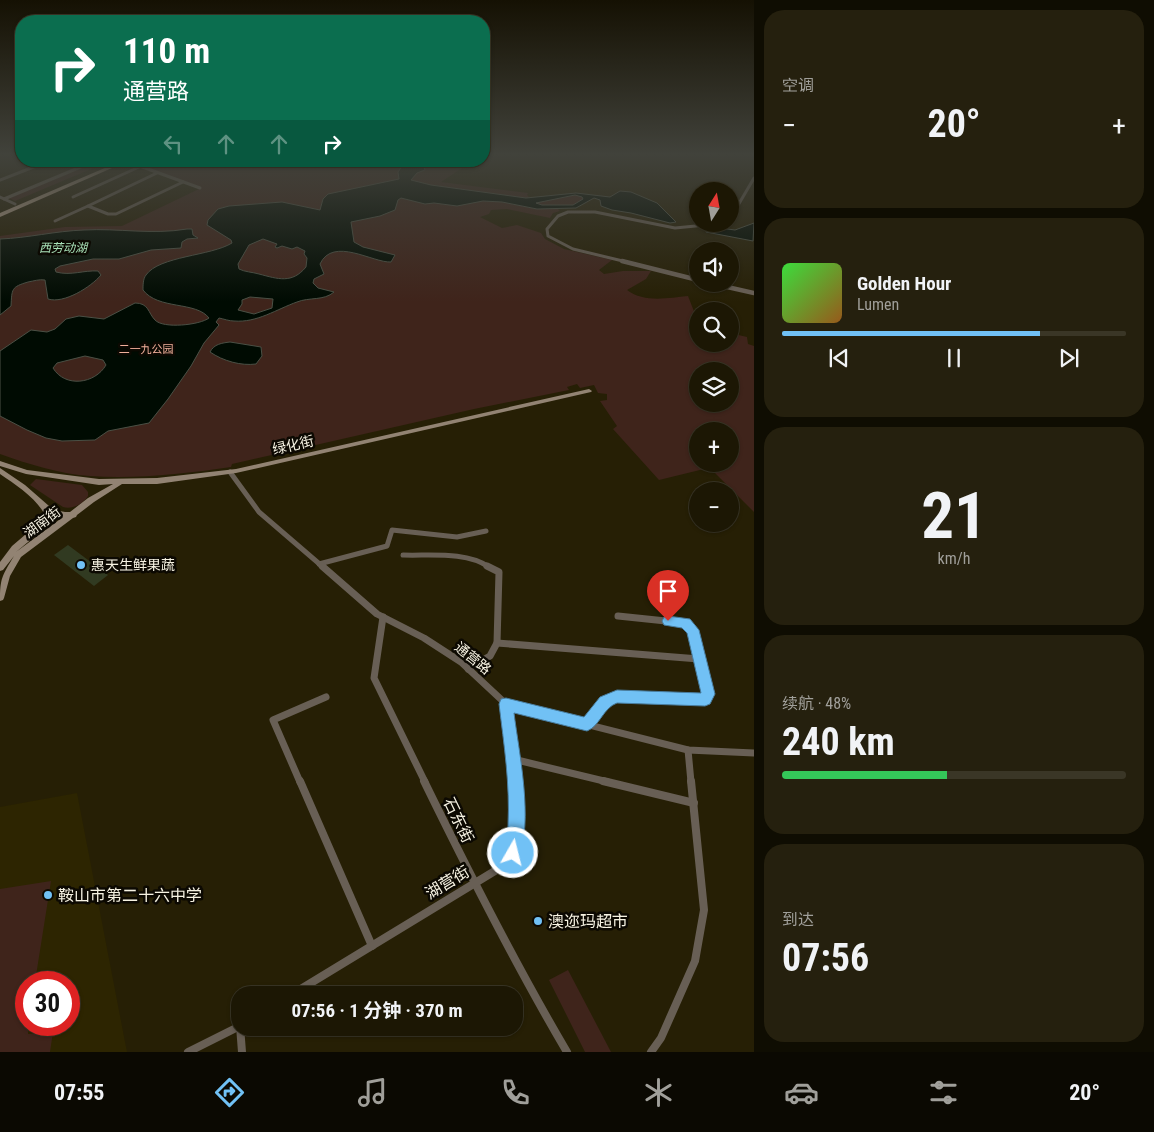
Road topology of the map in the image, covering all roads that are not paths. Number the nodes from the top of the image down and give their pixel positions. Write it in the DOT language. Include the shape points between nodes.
graph roads {
  1 [pos="15,204"];
  2 [pos="25,204"];
  3 [pos="92,204"];
  4 [pos="137,204"];
  5 [pos="88,206"];
  6 [pos="0,211"];
  7 [pos="0,215"];
  8 [pos="55,221"];
  9 [pos="689,227"];
  10 [pos="689,278"];
  11 [pos="739,290"];
  12 [pos="754,293"];
  13 [pos="589,391"];
  14 [pos="0,463"];
  15 [pos="0,470"];
  16 [pos="230,472"];
  17 [pos="41,474"];
  18 [pos="82,481"];
  19 [pos="121,483"];
  20 [pos="24,488"];
  21 [pos="91,500"];
  22 [pos="46,508"];
  23 [pos="73,514"];
  24 [pos="486,531"];
  25 [pos="403,555"];
  26 [pos="319,564"];
  27 [pos="0,568"];
  28 [pos="0,598"];
  29 [pos="618,616"];
  30 [pos="383,617"];
  31 [pos="497,642"];
  32 [pos="699,659"];
  33 [pos="468,668"];
  34 [pos="326,697"];
  35 [pos="506,704"];
  36 [pos="587,724"];
  37 [pos="688,750"];
  38 [pos="754,753"];
  39 [pos="513,759"];
  40 [pos="694,803"];
  41 [pos="475,883"];
  42 [pos="372,946"];
  43 [pos="306,986"];
  44 [pos="231,1030"];
  45 [pos="241,1036"];
  46 [pos="188,1052"];
  47 [pos="242,1052"];
  48 [pos="567,1052"];
  49 [pos="651,1052"];
  1 -- 6 [label="main road"];
  2 -- 7 [label="main road"];
  3 -- 5 [label="street"];
  4 -- 5 [label="street" via="116,214"];
  5 -- 8 [label="street"];
  9 -- 10 [label="street" via="675,228 594,212 568,212 558,216 547,229 548,236 573,250"];
  11 -- 12 [label="street"];
  13 -- 16 [label="main road, 绿化街"];
  14 -- 17 [label="main road, 绿化街"];
  15 -- 20 [label="main road"];
  16 -- 19 [label="main road, 绿化街"];
  16 -- 26 [label="street, 通营路" via="260,512"];
  17 -- 18 [label="main road, 绿化街"];
  17 -- 20 [label="main road" via="31,476"];
  18 -- 19 [label="main road, 绿化街"];
  18 -- 21 [label="main road" via="94,489"];
  19 -- 21 [label="main road, 湖南街"];
  20 -- 22 [label="main road"];
  21 -- 23 [label="main road, 湖南街"];
  22 -- 23 [label="main road" via="60,515"];
  22 -- 27 [label="main road, 湖南街" via="50,517 48,521 15,548"];
  23 -- 28 [label="main road, 湖南街" via="18,556 6,576"];
  24 -- 26 [label="street" via="457,537 392,530 387,546"];
  25 -- 31 [label="street" via="462,558 499,572"];
  26 -- 30 [label="street, 通营路"];
  29 -- 32 [label="street" via="685,623 693,630"];
  30 -- 33 [label="street, 通营路" via="424,638"];
  30 -- 41 [label="street, 石东街" via="374,678"];
  31 -- 32 [label="street"];
  31 -- 33 [label="street" via="490,656"];
  32 -- 36 [label="street" via="707,687 705,699 617,696 605,701"];
  33 -- 35 [label="street, 通营路"];
  34 -- 42 [label="street" via="273,720"];
  35 -- 36 [label="street, 通营路"];
  35 -- 39 [label="street, 湖营街"];
  36 -- 37 [label="street, 通营路"];
  37 -- 38 [label="street, 通营路"];
  37 -- 40 [label="street"];
  39 -- 40 [label="street"];
  39 -- 41 [label="street, 湖营街" via="517,791 513,853 503,866"];
  40 -- 49 [label="street" via="704,910 695,961 661,1038"];
  41 -- 42 [label="street, 湖营街"];
  41 -- 48 [label="street, 石东街"];
  42 -- 43 [label="street, 湖营街"];
  44 -- 46 [label="street"];
  45 -- 47 [label="street"];
}
